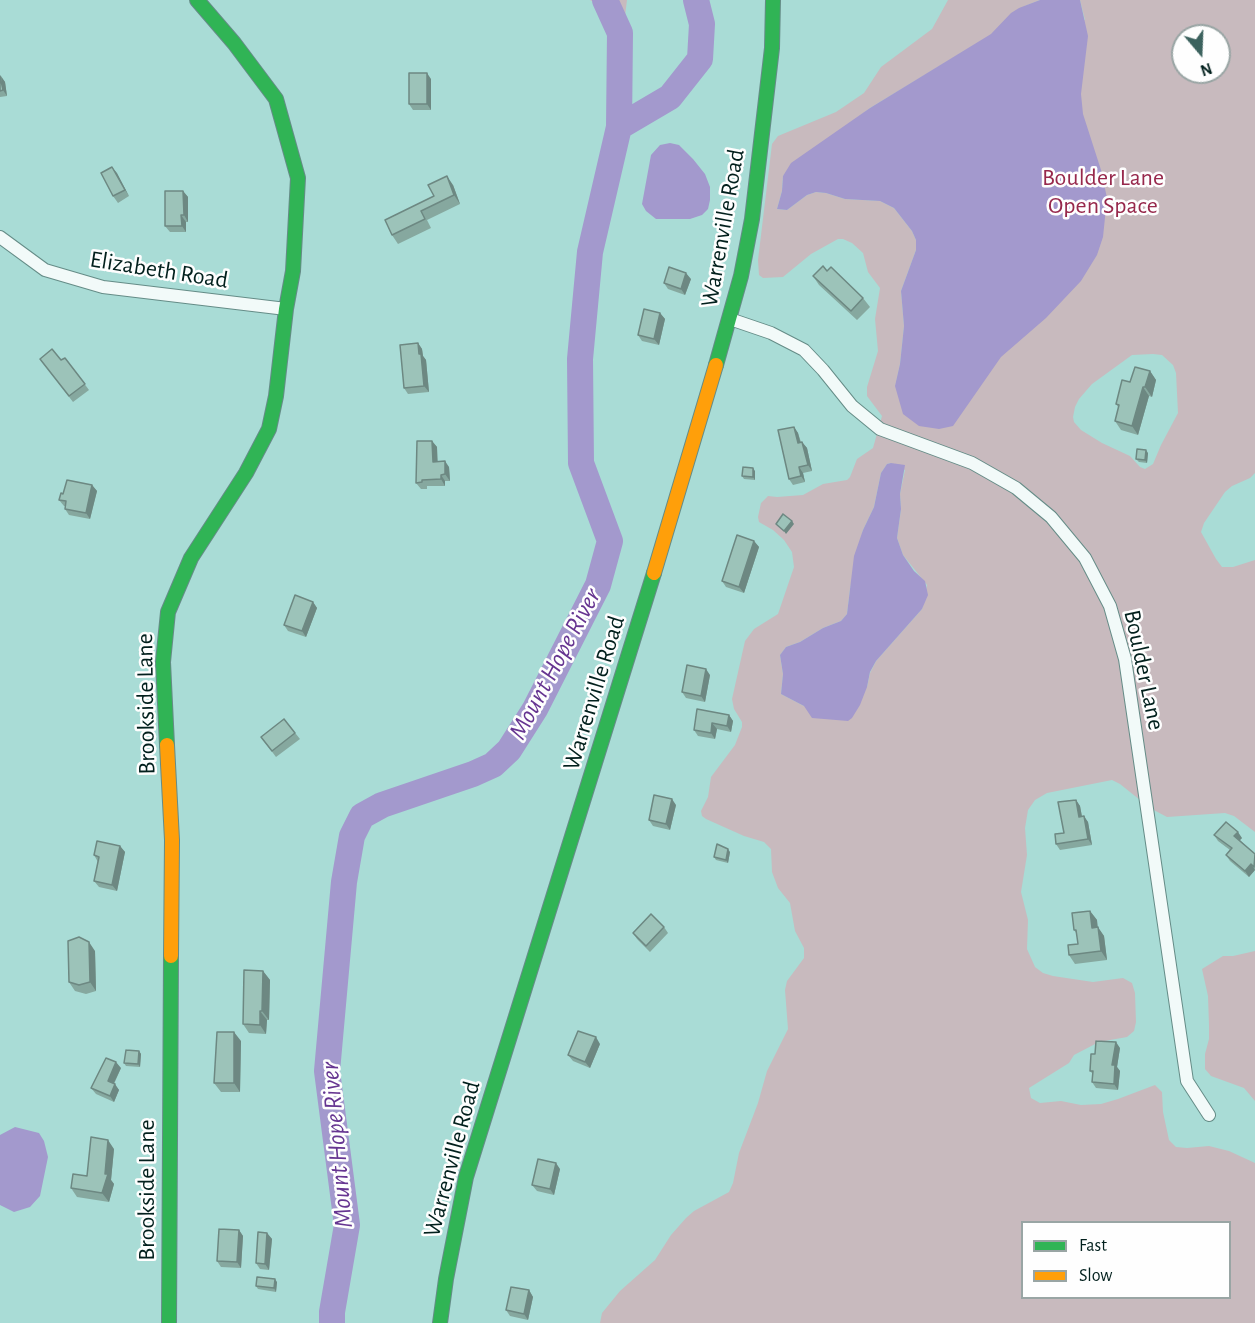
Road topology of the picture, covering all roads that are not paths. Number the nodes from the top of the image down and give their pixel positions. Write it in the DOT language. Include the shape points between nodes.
graph roads {
  1 [pos="197,0"];
  2 [pos="773,0"];
  3 [pos="0,237"];
  4 [pos="286,309"];
  5 [pos="730,319"];
  6 [pos="1209,1115"];
  7 [pos="170,1323"];
  8 [pos="440,1323"];
  1 -- 4 [label="street, Brookside Lane" via="276,99 298,178 294,271"];
  2 -- 5 [label="street, Warrenville Road" via="772,48 752,219"];
  3 -- 4 [label="street, Elizabeth Road" via="45,270 103,287"];
  4 -- 7 [label="street, Brookside Lane" via="269,429 246,473 192,556 168,612 164,662 172,840"];
  5 -- 6 [label="street, Boulder Lane" via="804,350 852,406 880,429 972,463 1016,488 1051,517 1085,558 1110,606 1125,659 1187,1081"];
  5 -- 8 [label="street, Warrenville Road" via="466,1177"];
}
